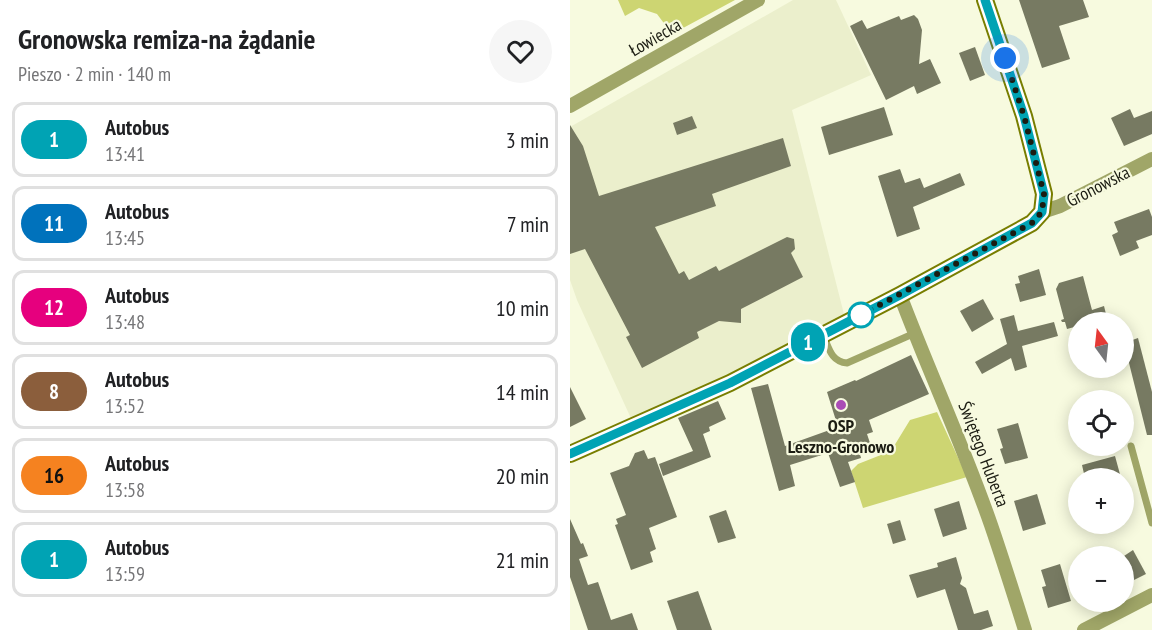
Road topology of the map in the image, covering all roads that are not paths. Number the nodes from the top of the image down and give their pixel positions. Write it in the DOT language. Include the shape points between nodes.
graph roads {
  1 [pos="758,0"];
  2 [pos="985,0"];
  3 [pos="570,106"];
  4 [pos="1152,159"];
  5 [pos="1042,212"];
  6 [pos="900,295"];
  7 [pos="915,333"];
  8 [pos="823,334"];
  9 [pos="570,454"];
  10 [pos="1134,456"];
  11 [pos="1152,523"];
  12 [pos="1152,596"];
  13 [pos="1025,630"];
  14 [pos="1084,630"];
  1 -- 3 [label="street, Łowiecka"];
  2 -- 5 [label="street" via="1030,138 1044,194"];
  4 -- 5 [label="street, Gronowska"];
  5 -- 6 [label="street, Gronowska" via="1032,223"];
  6 -- 7 [label="street, Świętego Huberta"];
  6 -- 8 [label="street, Gronowska"];
  7 -- 8 [label="lane" via="847,363 833,358"];
  7 -- 13 [label="street, Świętego Huberta" via="991,524"];
  8 -- 9 [label="street, Gronowska" via="730,383"];
  10 -- 11 [label="lane"];
  12 -- 14 [label="street"];
}
